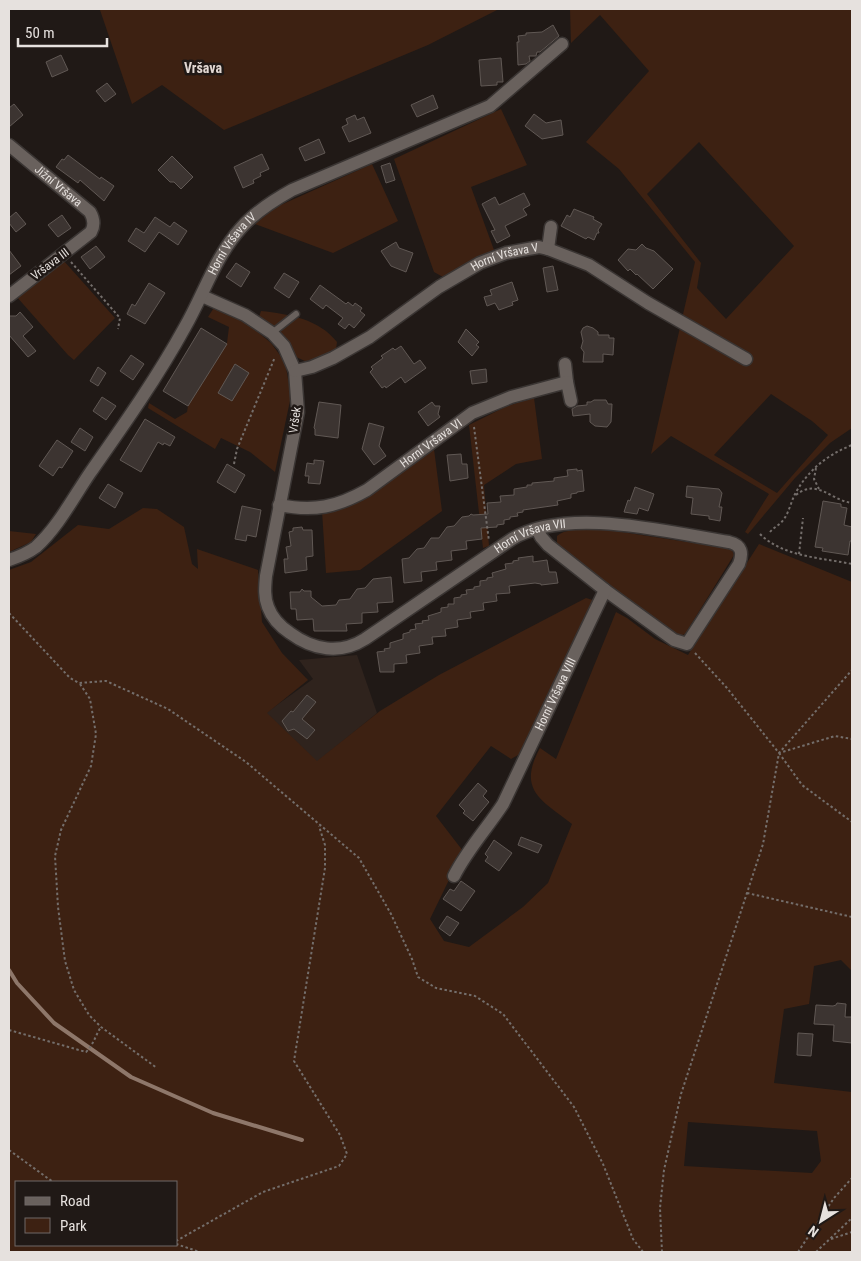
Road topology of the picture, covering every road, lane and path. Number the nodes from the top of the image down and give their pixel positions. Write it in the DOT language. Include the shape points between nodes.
graph roads {
  1 [pos="562,44"];
  2 [pos="9,145"];
  3 [pos="552,227"];
  4 [pos="91,232"];
  5 [pos="548,249"];
  6 [pos="64,254"];
  7 [pos="9,296"];
  8 [pos="202,296"];
  9 [pos="296,314"];
  10 [pos="118,329"];
  11 [pos="276,338"];
  12 [pos="746,359"];
  13 [pos="565,364"];
  14 [pos="295,370"];
  15 [pos="567,382"];
  16 [pos="571,401"];
  17 [pos="472,413"];
  18 [pos="852,445"];
  19 [pos="234,464"];
  20 [pos="816,466"];
  21 [pos="819,489"];
  22 [pos="794,496"];
  23 [pos="852,503"];
  24 [pos="279,505"];
  25 [pos="803,518"];
  26 [pos="537,529"];
  27 [pos="770,532"];
  28 [pos="760,534"];
  29 [pos="492,553"];
  30 [pos="799,554"];
  31 [pos="9,560"];
  32 [pos="852,564"];
  33 [pos="605,590"];
  34 [pos="265,591"];
  35 [pos="9,612"];
  36 [pos="687,644"];
  37 [pos="852,670"];
  38 [pos="79,683"];
  39 [pos="852,739"];
  40 [pos="778,753"];
  41 [pos="852,822"];
  42 [pos="318,825"];
  43 [pos="454,876"];
  44 [pos="747,893"];
  45 [pos="852,917"];
  46 [pos="101,1027"];
  47 [pos="9,1030"];
  48 [pos="156,1068"];
  49 [pos="9,1150"];
  50 [pos="852,1178"];
  51 [pos="52,1181"];
  52 [pos="852,1218"];
  53 [pos="852,1232"];
  54 [pos="829,1240"];
  55 [pos="178,1242"];
  56 [pos="178,1244"];
  57 [pos="200,1252"];
  58 [pos="643,1252"];
  59 [pos="662,1252"];
  60 [pos="798,1252"];
  61 [pos="816,1252"];
  1 -- 8 [label="street, Horní Vršava IV" via="490,106 275,200 251,218 228,245"];
  2 -- 4 [label="street, Jižní Vršava" via="90,212 94,223"];
  3 -- 5 [label="street"];
  4 -- 6 [label="street, Vršava III"];
  5 -- 12 [label="street, Horní Vršava V" via="589,265"];
  5 -- 14 [label="street, Horní Vršava V" via="530,248 480,263 438,287 370,337 333,358"];
  6 -- 7 [label="street, Vršava III"];
  6 -- 10 [label="path" via="120,318"];
  8 -- 11 [label="street, Vršek" via="245,315"];
  8 -- 31 [label="street, Horní Vršava IV" via="128,418 53,528 29,552"];
  9 -- 11 [label="lane"];
  11 -- 14 [label="street, Vršek"];
  11 -- 19 [label="path" via="236,449"];
  13 -- 15 [label="street"];
  14 -- 24 [label="street, Vršek" via="298,412"];
  15 -- 16 [label="street"];
  15 -- 17 [label="street, Horní Vršava VI" via="511,397"];
  17 -- 24 [label="street, Horní Vršava VI" via="356,496 320,508"];
  17 -- 29 [label="path"];
  18 -- 20 [label="path"];
  20 -- 21 [label="path" via="814,479"];
  20 -- 22 [label="path"];
  21 -- 22 [label="path" via="808,488"];
  21 -- 23 [label="path" via="843,502"];
  22 -- 27 [label="path" via="783,521"];
  24 -- 34 [label="street, Vršek"];
  25 -- 30 [label="path"];
  26 -- 29 [label="street, Horní Vršava VII" via="519,535"];
  26 -- 33 [label="street" via="548,545"];
  26 -- 36 [label="street, Horní Vršava VII" via="581,523 606,524 737,545 742,553 738,564"];
  28 -- 30 [label="path"];
  29 -- 34 [label="street, Horní Vršava VII" via="365,639 344,648 321,648 285,630 269,609"];
  30 -- 32 [label="path"];
  33 -- 36 [label="street" via="674,640"];
  33 -- 43 [label="street, Horní Vršava VIII" via="503,804"];
  35 -- 38 [label="path" via="70,678"];
  36 -- 40 [label="path" via="727,688"];
  37 -- 40 [label="path"];
  38 -- 42 [label="path" via="106,681 168,709 246,762"];
  38 -- 46 [label="path" via="90,699 96,734 91,766 61,830 55,864 65,961 74,990 89,1015"];
  39 -- 40 [label="path" via="835,736"];
  40 -- 41 [label="path" via="802,784"];
  40 -- 44 [label="path" via="763,844"];
  42 -- 55 [label="path" via="325,845 325,868 294,1061 340,1135 347,1154 339,1166 263,1192"];
  42 -- 58 [label="path" via="360,858 391,914 418,977 436,988 475,996 503,1014 574,1107 603,1164 633,1239"];
  44 -- 45 [label="path"];
  44 -- 59 [label="path" via="681,1094 664,1170 660,1208"];
  46 -- 47 [label="path" via="94,1044 86,1052"];
  46 -- 48 [label="path"];
  49 -- 51 [label="path"];
  50 -- 60 [label="path" via="834,1198"];
  52 -- 54 [label="path"];
  53 -- 54 [label="path"];
  54 -- 61 [label="path"];
  56 -- 57 [label="path"];
}
